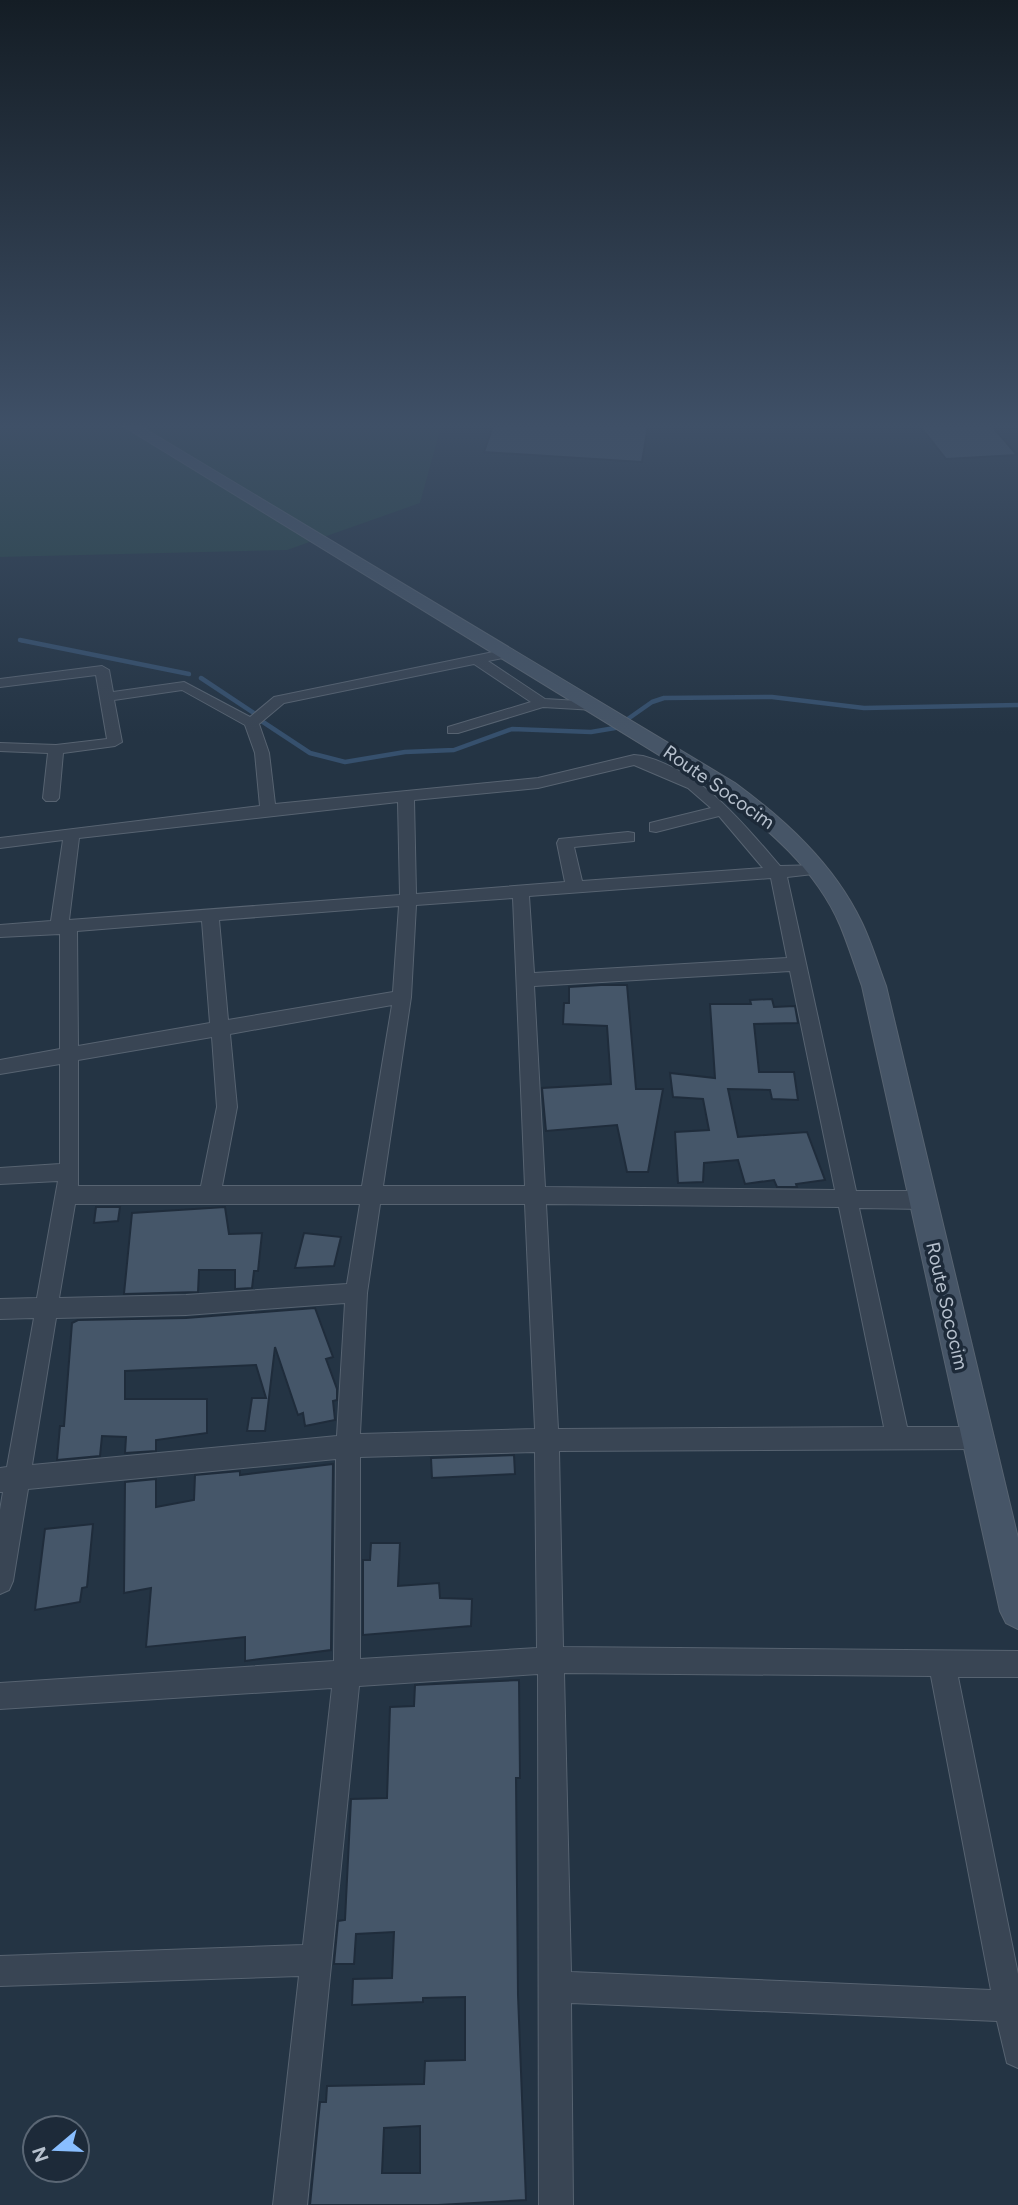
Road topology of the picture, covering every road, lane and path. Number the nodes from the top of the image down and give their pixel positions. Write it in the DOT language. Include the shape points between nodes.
graph roads {
  1 [pos="301,529"];
  2 [pos="508,653"];
  3 [pos="477,660"];
  4 [pos="0,683"];
  5 [pos="105,698"];
  6 [pos="542,703"];
  7 [pos="595,706"];
  8 [pos="251,723"];
  9 [pos="453,730"];
  10 [pos="0,747"];
  11 [pos="56,749"];
  12 [pos="51,798"];
  13 [pos="406,799"];
  14 [pos="268,810"];
  15 [pos="723,810"];
  16 [pos="656,827"];
  17 [pos="72,833"];
  18 [pos="628,837"];
  19 [pos="0,843"];
  20 [pos="816,869"];
  21 [pos="778,874"];
  22 [pos="575,889"];
  23 [pos="521,894"];
  24 [pos="408,902"];
  25 [pos="210,916"];
  26 [pos="63,928"];
  27 [pos="0,931"];
  28 [pos="798,964"];
  29 [pos="524,980"];
  30 [pos="402,997"];
  31 [pos="222,1029"];
  32 [pos="69,1057"];
  33 [pos="0,1067"];
  34 [pos="0,1176"];
  35 [pos="68,1183"];
  36 [pos="210,1194"];
  37 [pos="371,1194"];
  38 [pos="534,1195"];
  39 [pos="848,1199"];
  40 [pos="923,1200"];
  41 [pos="356,1293"];
  42 [pos="47,1306"];
  43 [pos="0,1309"];
  44 [pos="898,1438"];
  45 [pos="978,1438"];
  46 [pos="547,1440"];
  47 [pos="348,1446"];
  48 [pos="9,1479"];
  49 [pos="0,1580"];
  50 [pos="1018,1611"];
  51 [pos="552,1660"];
  52 [pos="943,1663"];
  53 [pos="1018,1664"];
  54 [pos="346,1672"];
  55 [pos="0,1696"];
  56 [pos="316,1960"];
  57 [pos="0,1971"];
  58 [pos="556,1987"];
  59 [pos="1014,2007"];
  60 [pos="1018,2052"];
  61 [pos="290,2205"];
  62 [pos="556,2205"];
  1 -- 2 [label="street, Route Sococim"];
  2 -- 3 [label="street"];
  2 -- 7 [label="street, Route Sococim"];
  3 -- 6 [label="street"];
  3 -- 8 [label="street" via="279,699"];
  4 -- 5 [label="street" via="102,670"];
  5 -- 8 [label="street" via="184,686"];
  5 -- 11 [label="street" via="114,743"];
  6 -- 7 [label="street"];
  6 -- 9 [label="street"];
  7 -- 20 [label="street, Route Sococim" via="760,811"];
  8 -- 14 [label="street" via="262,752"];
  10 -- 11 [label="street"];
  11 -- 12 [label="street"];
  13 -- 14 [label="street"];
  13 -- 15 [label="street" via="538,783 638,760 693,785"];
  13 -- 24 [label="street"];
  14 -- 17 [label="street"];
  15 -- 16 [label="street"];
  15 -- 21 [label="street"];
  17 -- 19 [label="street"];
  17 -- 26 [label="street"];
  18 -- 22 [label="street" via="565,843"];
  20 -- 21 [label="street"];
  20 -- 40 [label="street, Route Sococim" via="850,922 874,986"];
  21 -- 22 [label="street"];
  21 -- 28 [label="street"];
  22 -- 23 [label="street"];
  23 -- 24 [label="street"];
  23 -- 29 [label="street"];
  24 -- 25 [label="street"];
  24 -- 30 [label="street"];
  25 -- 26 [label="street"];
  25 -- 31 [label="street"];
  26 -- 27 [label="street"];
  26 -- 32 [label="street"];
  28 -- 29 [label="street"];
  28 -- 39 [label="street"];
  29 -- 38 [label="street"];
  30 -- 31 [label="street"];
  30 -- 37 [label="street"];
  31 -- 32 [label="street"];
  31 -- 36 [label="street" via="227,1107"];
  32 -- 33 [label="street"];
  32 -- 35 [label="street"];
  34 -- 35 [label="street"];
  35 -- 36 [label="street"];
  35 -- 42 [label="street"];
  36 -- 37 [label="street"];
  37 -- 38 [label="street"];
  37 -- 41 [label="street"];
  38 -- 39 [label="street"];
  38 -- 46 [label="street"];
  39 -- 40 [label="street"];
  39 -- 44 [label="street"];
  40 -- 45 [label="street, Route Sococim"];
  41 -- 42 [label="street" via="186,1306"];
  41 -- 47 [label="street"];
  42 -- 43 [label="street"];
  42 -- 48 [label="street"];
  44 -- 45 [label="street"];
  44 -- 46 [label="street"];
  45 -- 50 [label="street, Route Sococim"];
  46 -- 47 [label="street"];
  46 -- 51 [label="street"];
  47 -- 48 [label="street"];
  47 -- 54 [label="street"];
  48 -- 49 [label="street"];
  51 -- 52 [label="street"];
  51 -- 54 [label="street"];
  51 -- 58 [label="street"];
  52 -- 53 [label="street"];
  52 -- 59 [label="street"];
  54 -- 55 [label="street"];
  54 -- 56 [label="street"];
  56 -- 57 [label="street"];
  56 -- 61 [label="street"];
  58 -- 59 [label="street"];
  58 -- 62 [label="street"];
  59 -- 60 [label="street"];
}
